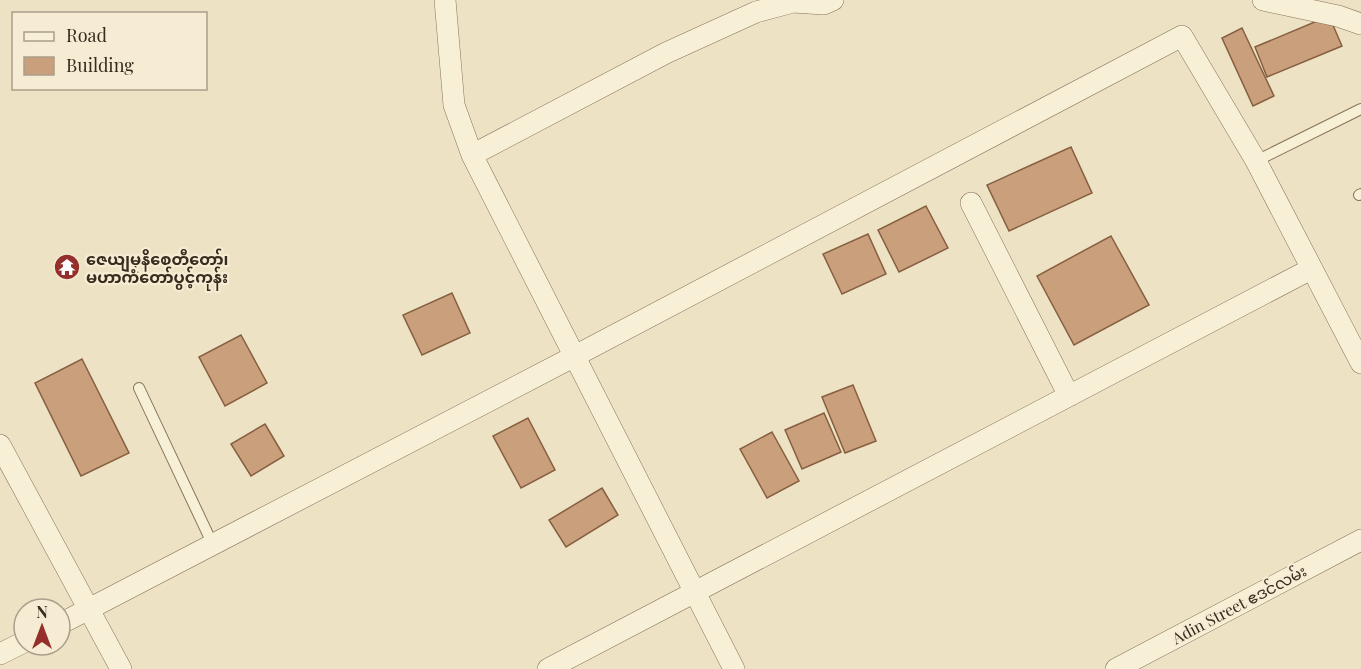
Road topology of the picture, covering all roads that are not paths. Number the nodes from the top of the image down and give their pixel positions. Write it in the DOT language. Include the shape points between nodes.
graph roads {
  1 [pos="445,0"];
  2 [pos="833,0"];
  3 [pos="1263,0"];
  4 [pos="1338,8"];
  5 [pos="1361,24"];
  6 [pos="1361,109"];
  7 [pos="471,155"];
  8 [pos="1257,161"];
  9 [pos="971,203"];
  10 [pos="1311,269"];
  11 [pos="573,357"];
  12 [pos="1361,363"];
  13 [pos="140,388"];
  14 [pos="1069,396"];
  15 [pos="0,445"];
  16 [pos="1361,540"];
  17 [pos="213,545"];
  18 [pos="696,592"];
  19 [pos="90,609"];
  20 [pos="72,618"];
  21 [pos="121,669"];
  22 [pos="548,669"];
  23 [pos="734,669"];
  24 [pos="1116,669"];
  1 -- 7 [label="street" via="454,105"];
  2 -- 7 [label="street" via="824,4 793,2 756,12 666,53"];
  3 -- 4 [label="street"];
  4 -- 5 [label="street"];
  6 -- 8 [label="lane"];
  7 -- 11 [label="street"];
  8 -- 10 [label="street"];
  8 -- 11 [label="street" via="1182,36"];
  9 -- 14 [label="street"];
  10 -- 12 [label="street"];
  10 -- 14 [label="street"];
  11 -- 17 [label="street"];
  11 -- 18 [label="street"];
  13 -- 17 [label="lane"];
  14 -- 18 [label="street"];
  15 -- 19 [label="street"];
  16 -- 24 [label="street, Adin Street ဧဒင်လမ်း"];
  17 -- 19 [label="street"];
  18 -- 22 [label="street"];
  18 -- 23 [label="street"];
  19 -- 20 [label="street"];
  19 -- 21 [label="street"];
}
